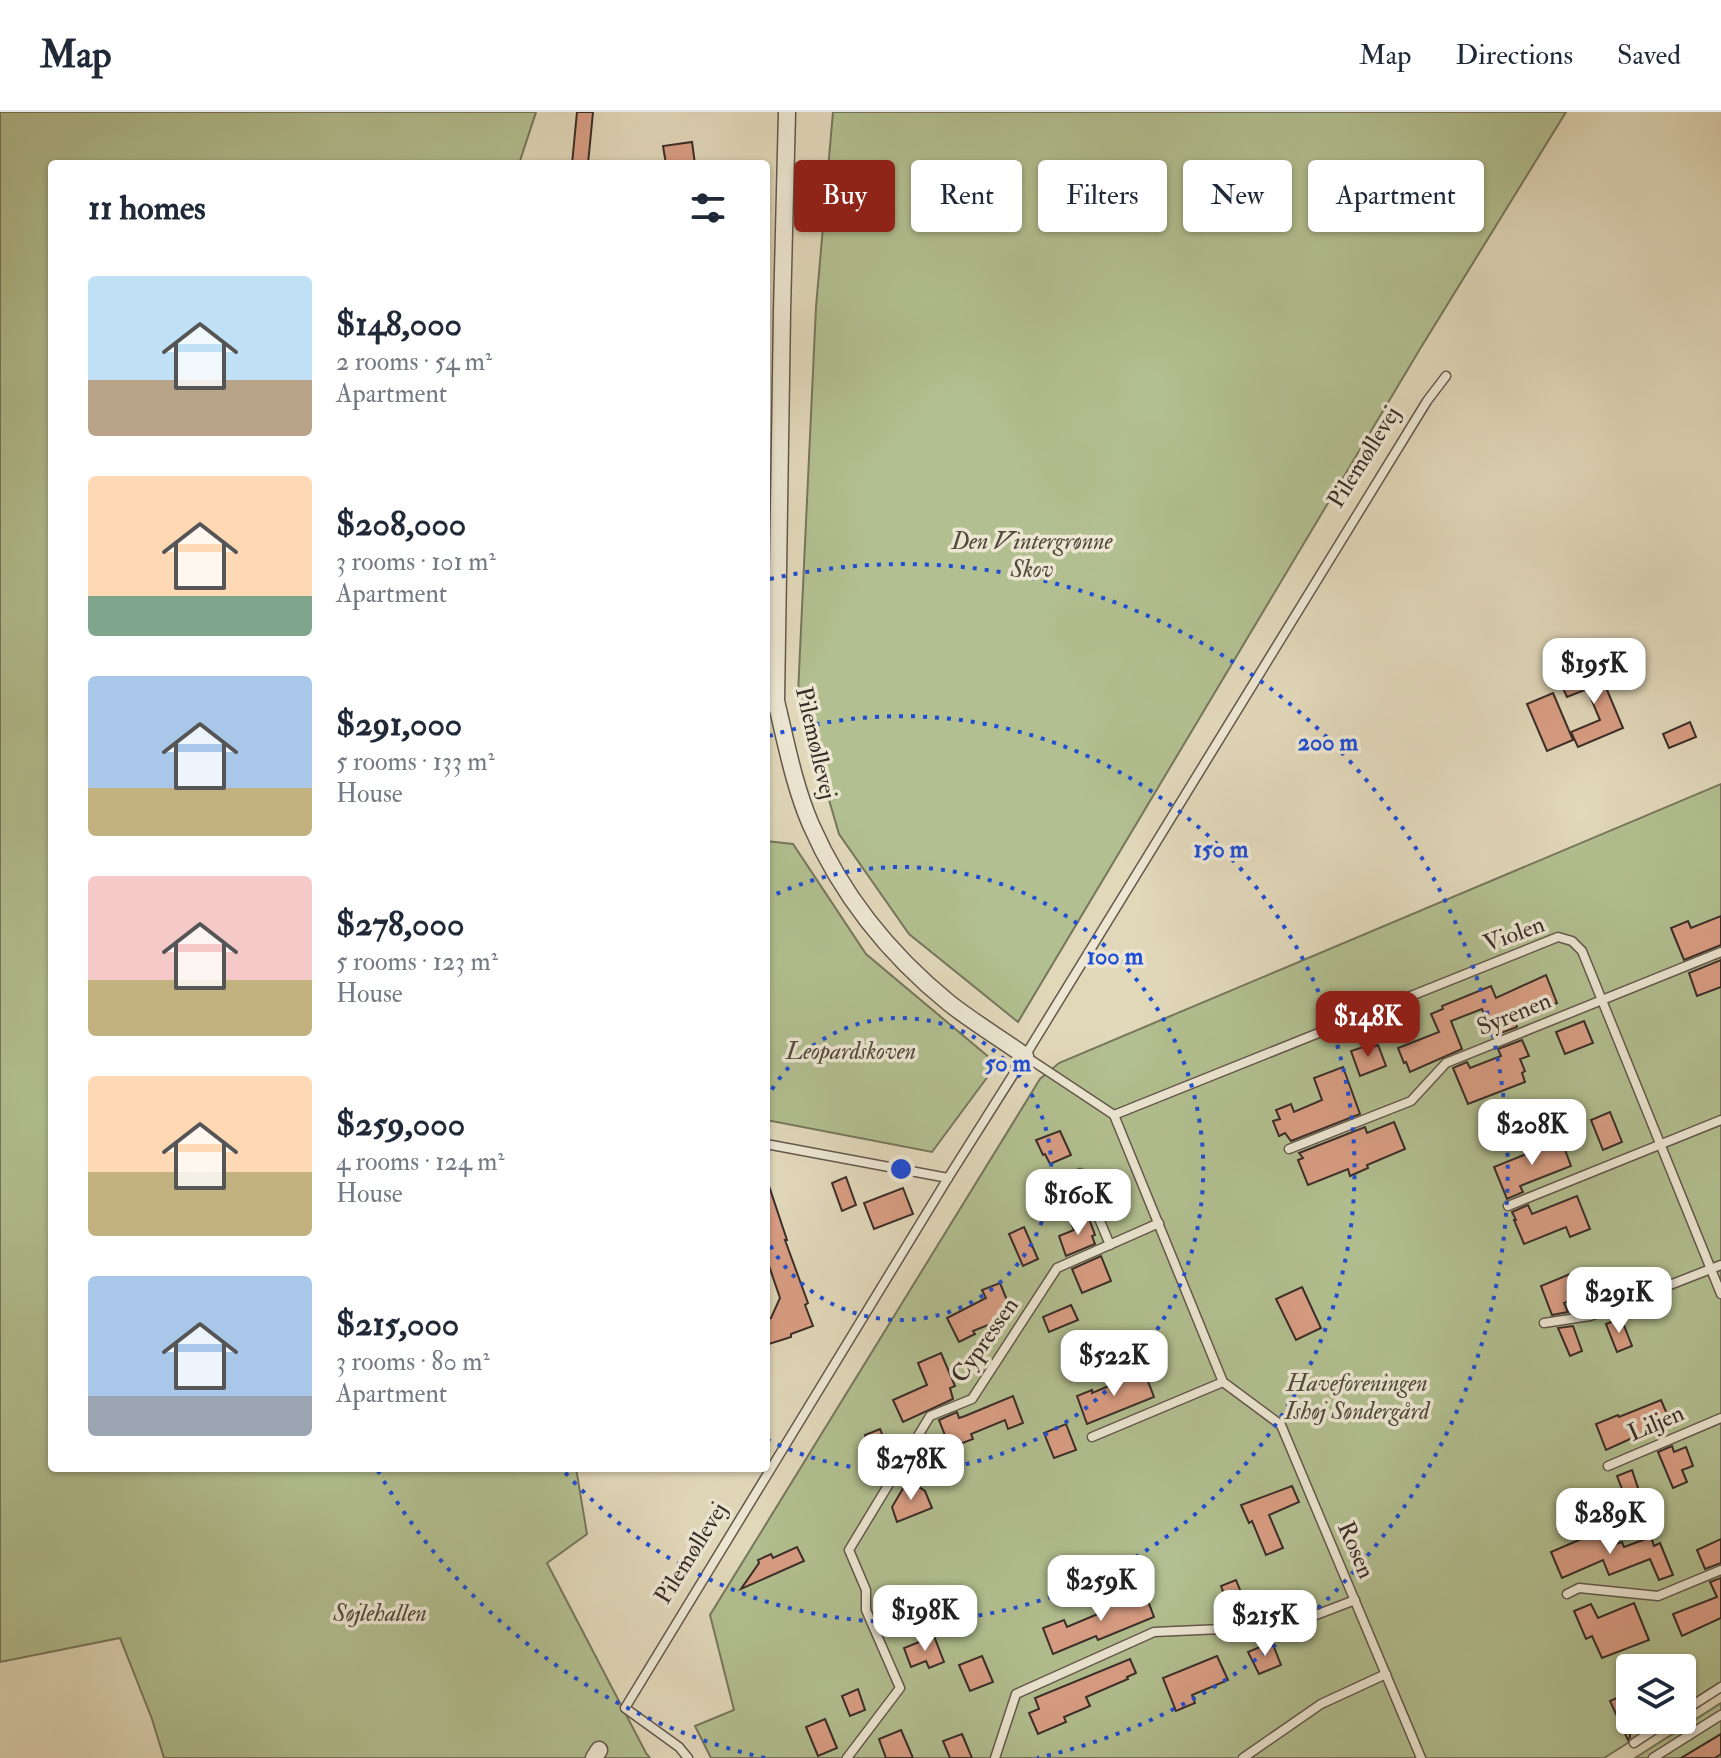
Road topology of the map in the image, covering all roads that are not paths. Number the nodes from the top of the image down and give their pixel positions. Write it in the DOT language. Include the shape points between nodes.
graph roads {
  1 [pos="787,112"];
  2 [pos="1446,376"];
  3 [pos="1721,952"];
  4 [pos="1603,1000"];
  5 [pos="1025,1056"];
  6 [pos="1114,1115"];
  7 [pos="1721,1120"];
  8 [pos="1661,1144"];
  9 [pos="770,1145"];
  10 [pos="1289,1149"];
  11 [pos="1080,1173"];
  12 [pos="948,1178"];
  13 [pos="1508,1206"];
  14 [pos="1159,1223"];
  15 [pos="1110,1245"];
  16 [pos="1721,1265"];
  17 [pos="1711,1269"];
  18 [pos="1721,1294"];
  19 [pos="1544,1323"];
  20 [pos="1223,1382"];
  21 [pos="1721,1418"];
  22 [pos="1092,1437"];
  23 [pos="1608,1466"];
  24 [pos="770,1470"];
  25 [pos="769,1472"];
  26 [pos="1721,1570"];
  27 [pos="1567,1594"];
  28 [pos="1355,1600"];
  29 [pos="1386,1674"];
  30 [pos="1721,1687"];
  31 [pos="1696,1703"];
  32 [pos="1721,1715"];
  33 [pos="1648,1734"];
  34 [pos="1634,1743"];
  35 [pos="688,1758"];
  36 [pos="847,1758"];
  37 [pos="995,1758"];
  38 [pos="1243,1758"];
  39 [pos="1421,1758"];
  40 [pos="1653,1758"];
  1 -- 5 [label="street, Pilemøllevej" via="776,701 790,761 810,823 864,917 901,960 951,1004"];
  2 -- 5 [label="lane, Pilemøllevej"];
  3 -- 4 [label="lane, Syrenen"];
  4 -- 6 [label="lane, Violen" via="1582,951 1558,937"];
  4 -- 8 [label="lane, Violen"];
  4 -- 10 [label="lane, Syrenen" via="1446,1063 1411,1101"];
  5 -- 6 [label="lane"];
  5 -- 12 [label="lane, Pilemøllevej"];
  6 -- 14 [label="lane"];
  7 -- 8 [label="lane"];
  8 -- 13 [label="lane"];
  8 -- 17 [label="lane, Violen"];
  9 -- 12 [label="lane"];
  11 -- 15 [label="lane"];
  12 -- 24 [label="lane, Pilemøllevej"];
  14 -- 15 [label="lane, Cypressen"];
  14 -- 20 [label="lane"];
  15 -- 36 [label="lane, Cypressen" via="1057,1268 972,1399 930,1416 849,1550 866,1590 866,1610 900,1688"];
  16 -- 17 [label="lane"];
  17 -- 18 [label="lane, Violen"];
  17 -- 19 [label="lane" via="1590,1316"];
  20 -- 22 [label="lane"];
  20 -- 28 [label="lane, Rosen" via="1281,1425"];
  21 -- 23 [label="lane, Liljen"];
  25 -- 35 [label="lane, Pilemøllevej" via="625,1708"];
  26 -- 27 [label="lane" via="1658,1596 1579,1588"];
  28 -- 29 [label="lane, Rosen"];
  28 -- 37 [label="lane" via="1287,1626 1154,1632 1016,1694"];
  29 -- 38 [label="lane" via="1321,1704"];
  29 -- 39 [label="lane, Rosen"];
  30 -- 31 [label="lane"];
  32 -- 40 [label="lane"];
  33 -- 34 [label="lane"];
}
